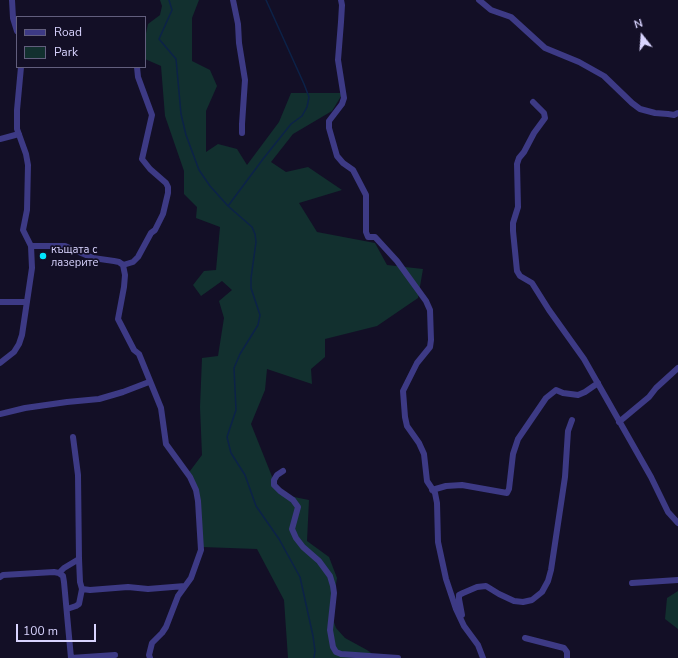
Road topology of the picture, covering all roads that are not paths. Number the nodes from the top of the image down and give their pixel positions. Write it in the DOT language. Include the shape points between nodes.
graph roads {
  1 [pos="12,0"];
  2 [pos="234,0"];
  3 [pos="341,0"];
  4 [pos="479,0"];
  5 [pos="16,28"];
  6 [pos="21,68"];
  7 [pos="137,68"];
  8 [pos="533,102"];
  9 [pos="678,113"];
  10 [pos="242,133"];
  11 [pos="19,134"];
  12 [pos="0,139"];
  13 [pos="31,246"];
  14 [pos="123,265"];
  15 [pos="0,302"];
  16 [pos="27,302"];
  17 [pos="0,363"];
  18 [pos="678,368"];
  19 [pos="149,382"];
  20 [pos="598,383"];
  21 [pos="0,414"];
  22 [pos="572,420"];
  23 [pos="618,422"];
  24 [pos="73,437"];
  25 [pos="283,471"];
  26 [pos="432,490"];
  27 [pos="678,523"];
  28 [pos="79,559"];
  29 [pos="59,573"];
  30 [pos="0,577"];
  31 [pos="678,580"];
  32 [pos="632,583"];
  33 [pos="185,586"];
  34 [pos="82,589"];
  35 [pos="67,609"];
  36 [pos="464,626"];
  37 [pos="525,638"];
  38 [pos="115,655"];
  39 [pos="388,657"];
  40 [pos="71,658"];
  41 [pos="150,658"];
  42 [pos="398,658"];
  43 [pos="483,658"];
  44 [pos="567,658"];
  1 -- 5 [label="street"];
  2 -- 10 [label="street" via="245,80"];
  3 -- 26 [label="street" via="338,60 344,98 329,121 329,128 337,156 354,170 366,195 368,237 375,237 397,261 430,310 430,347 417,362 407,380 402,398 407,426 424,454 427,481"];
  4 -- 9 [label="street" via="491,10 511,17 545,48 580,62 604,76 640,109 655,113"];
  6 -- 11 [label="street" via="17,110"];
  7 -- 14 [label="street" via="152,115 142,159 166,183 168,193 163,214 155,230 138,257 133,262"];
  8 -- 20 [label="street" via="544,113 545,118 517,164 518,207 513,230 517,271 520,276 532,283"];
  11 -- 12 [label="street"];
  11 -- 13 [label="street" via="28,165 27,210 23,230"];
  13 -- 14 [label="street" via="65,246 93,258 119,262"];
  13 -- 16 [label="street" via="32,268"];
  14 -- 19 [label="street" via="125,275 118,319 138,354"];
  15 -- 16 [label="street"];
  16 -- 17 [label="street" via="19,344 14,352"];
  18 -- 23 [label="street" via="649,397"];
  19 -- 21 [label="street" via="99,399 25,408"];
  19 -- 33 [label="street" via="160,408 166,444 190,477 198,501 201,550 191,578"];
  20 -- 23 [label="street"];
  20 -- 26 [label="street" via="578,395 556,390 546,398 518,439 507,493 462,485"];
  22 -- 36 [label="street" via="568,431 560,513 548,581 542,592 532,600 523,602 514,601 486,586 462,593 459,599"];
  23 -- 27 [label="street" via="651,477 668,512"];
  24 -- 28 [label="street" via="78,474"];
  25 -- 39 [label="street" via="277,475 274,485 294,500 298,507 292,529 303,547 319,561 330,576 333,586 330,630 336,652"];
  26 -- 36 [label="street" via="437,503 438,542 446,579"];
  28 -- 29 [label="street"];
  28 -- 34 [label="street"];
  29 -- 30 [label="street"];
  29 -- 35 [label="street" via="64,582"];
  31 -- 32 [label="street"];
  33 -- 34 [label="street"];
  33 -- 41 [label="street" via="178,596 166,627 152,643"];
  34 -- 35 [label="street" via="79,604"];
  35 -- 40 [label="street"];
  36 -- 43 [label="street" via="478,645"];
  37 -- 44 [label="street" via="564,648"];
  38 -- 40 [label="street"];
  39 -- 42 [label="street"];
}
